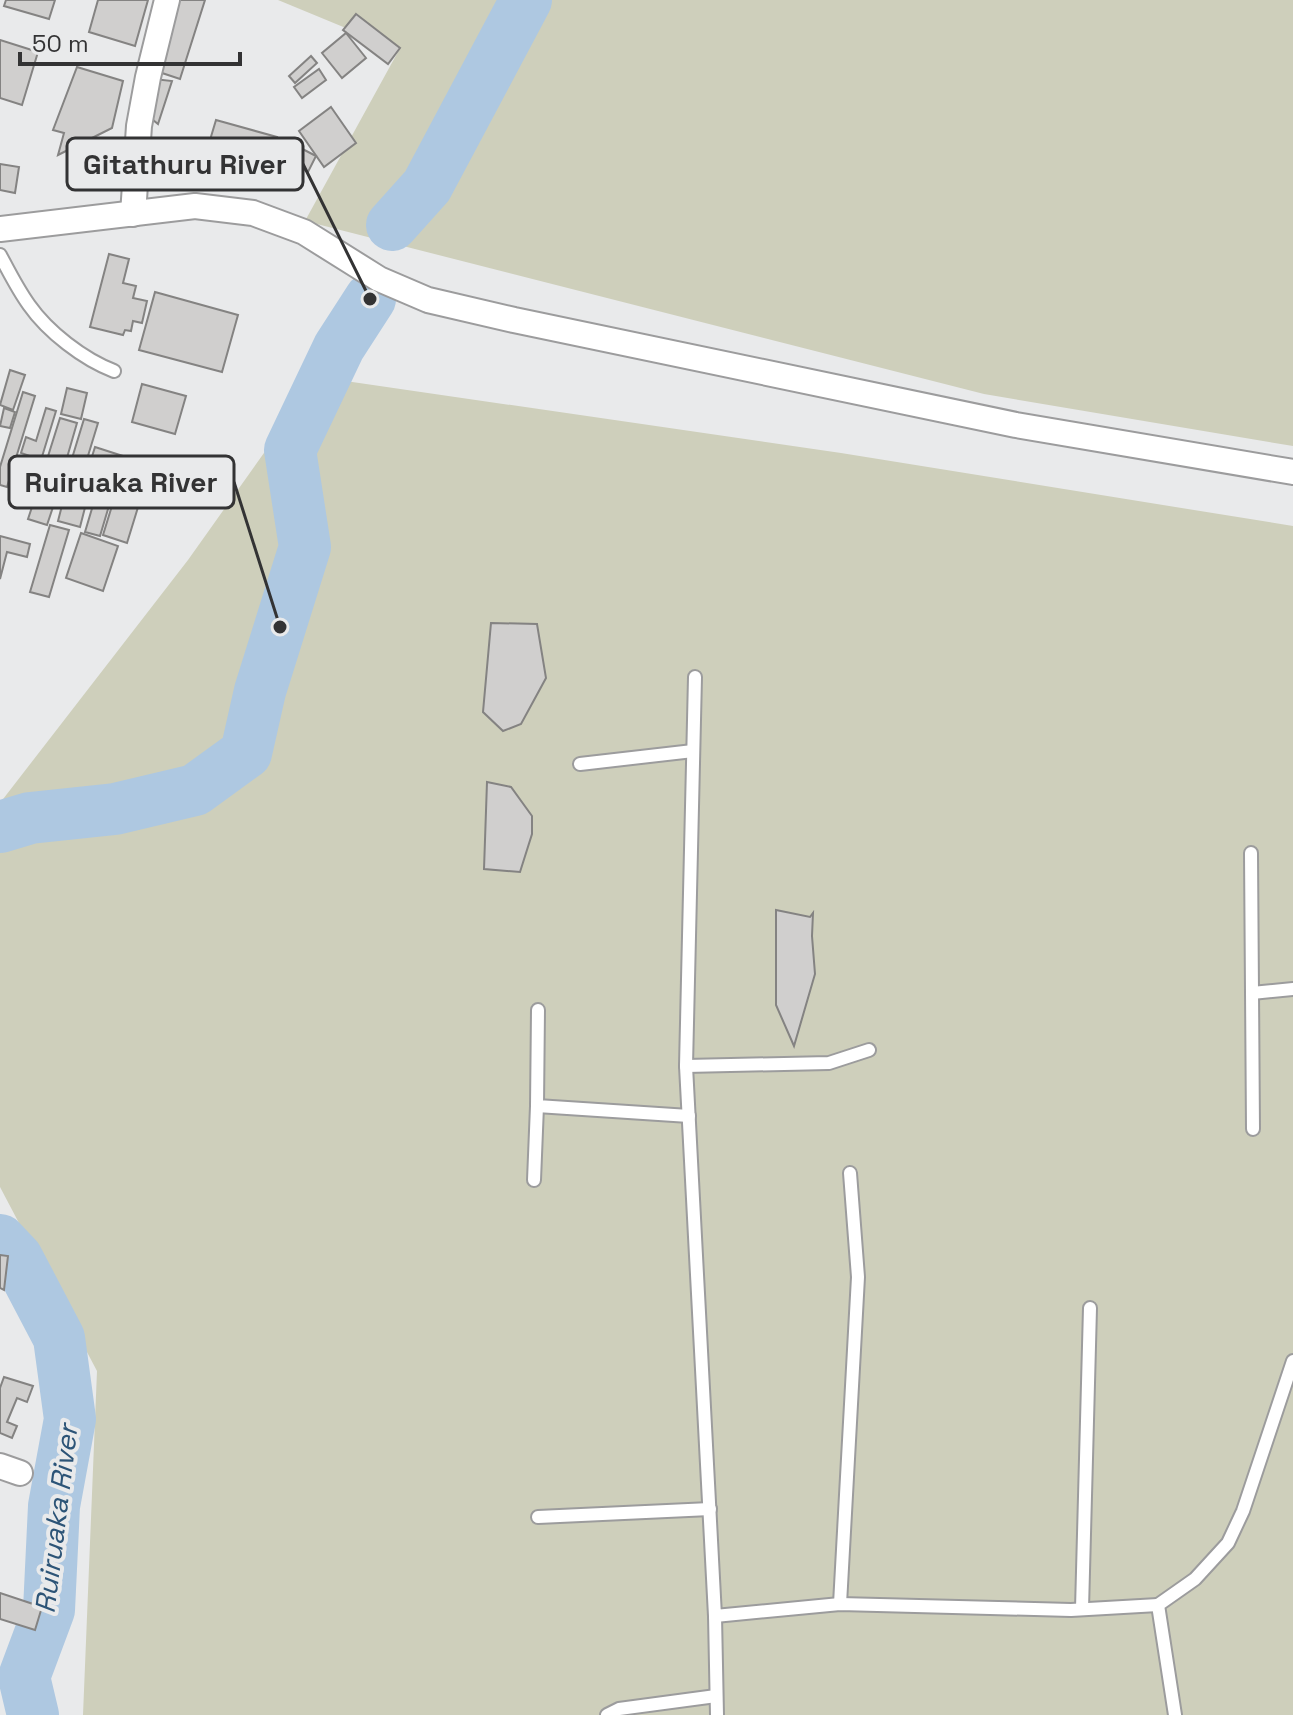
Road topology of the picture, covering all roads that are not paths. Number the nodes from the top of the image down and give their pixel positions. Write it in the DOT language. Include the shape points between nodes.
graph roads {
  1 [pos="167,0"];
  2 [pos="133,214"];
  3 [pos="0,229"];
  4 [pos="0,255"];
  5 [pos="114,371"];
  6 [pos="1293,472"];
  7 [pos="695,677"];
  8 [pos="693,751"];
  9 [pos="580,764"];
  10 [pos="1251,853"];
  11 [pos="1293,989"];
  12 [pos="1252,993"];
  13 [pos="538,1010"];
  14 [pos="869,1050"];
  15 [pos="686,1066"];
  16 [pos="537,1106"];
  17 [pos="689,1116"];
  18 [pos="1253,1129"];
  19 [pos="850,1173"];
  20 [pos="534,1180"];
  21 [pos="1090,1308"];
  22 [pos="1293,1361"];
  23 [pos="710,1509"];
  24 [pos="538,1517"];
  25 [pos="840,1604"];
  26 [pos="1158,1605"];
  27 [pos="1082,1609"];
  28 [pos="715,1616"];
  29 [pos="716,1696"];
  30 [pos="607,1715"];
  31 [pos="717,1715"];
  32 [pos="1175,1715"];
  1 -- 2 [label="street" via="139,126"];
  2 -- 3 [label="street"];
  2 -- 6 [label="street" via="195,206 253,213 304,232 379,279 442,303 1016,425"];
  4 -- 5 [label="lane" via="39,317 88,359"];
  7 -- 8 [label="lane"];
  8 -- 9 [label="lane"];
  8 -- 15 [label="lane"];
  10 -- 12 [label="lane"];
  11 -- 12 [label="lane"];
  12 -- 18 [label="lane"];
  13 -- 16 [label="lane"];
  14 -- 15 [label="lane" via="829,1063"];
  15 -- 17 [label="lane"];
  16 -- 17 [label="lane"];
  16 -- 20 [label="lane"];
  17 -- 23 [label="lane"];
  19 -- 25 [label="lane" via="858,1277"];
  21 -- 27 [label="lane"];
  22 -- 26 [label="lane" via="1228,1543 1195,1579"];
  23 -- 24 [label="lane"];
  23 -- 28 [label="lane"];
  25 -- 27 [label="lane"];
  25 -- 28 [label="lane"];
  26 -- 27 [label="lane"];
  26 -- 32 [label="lane"];
  28 -- 29 [label="lane"];
  29 -- 30 [label="lane"];
  29 -- 31 [label="lane"];
}
